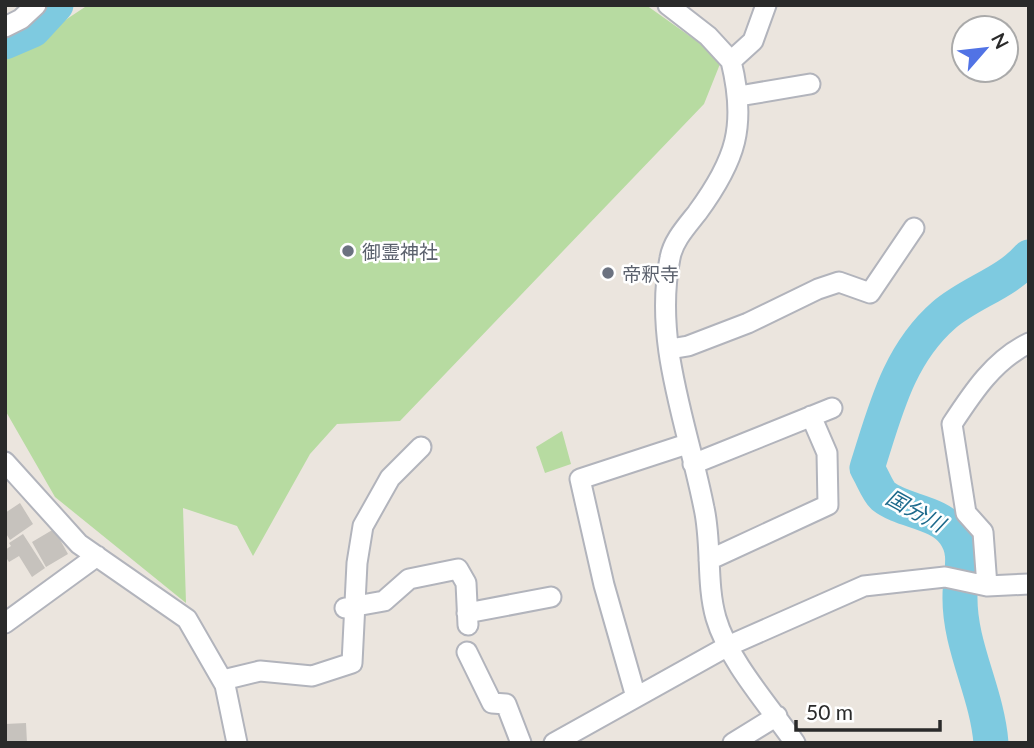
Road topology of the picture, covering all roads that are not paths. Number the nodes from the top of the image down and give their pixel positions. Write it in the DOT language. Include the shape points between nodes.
graph roads {
  1 [pos="668,5"];
  2 [pos="766,5"];
  3 [pos="29,8"];
  4 [pos="5,27"];
  5 [pos="730,61"];
  6 [pos="810,84"];
  7 [pos="739,96"];
  8 [pos="914,228"];
  9 [pos="1029,343"];
  10 [pos="670,349"];
  11 [pos="832,408"];
  12 [pos="811,416"];
  13 [pos="687,444"];
  14 [pos="421,447"];
  15 [pos="5,462"];
  16 [pos="693,464"];
  17 [pos="97,556"];
  18 [pos="709,560"];
  19 [pos="1029,584"];
  20 [pos="981,585"];
  21 [pos="551,597"];
  22 [pos="349,607"];
  23 [pos="5,623"];
  24 [pos="728,646"];
  25 [pos="467,652"];
  26 [pos="223,680"];
  27 [pos="636,697"];
  28 [pos="777,716"];
  29 [pos="237,743"];
  30 [pos="521,743"];
  31 [pos="554,743"];
  32 [pos="733,743"];
  33 [pos="795,743"];
  1 -- 5 [label="street" via="708,36"];
  2 -- 5 [label="street" via="753,41"];
  3 -- 4 [label="street"];
  5 -- 7 [label="street"];
  6 -- 7 [label="street"];
  7 -- 10 [label="street" via="733,153 670,256 665,302"];
  8 -- 10 [label="street" via="870,293 839,282 748,323"];
  9 -- 20 [label="street" via="1012,351 977,386 952,424 966,513 984,532"];
  10 -- 13 [label="street"];
  11 -- 12 [label="street"];
  12 -- 16 [label="street"];
  12 -- 18 [label="street" via="827,453 828,505"];
  13 -- 16 [label="street"];
  13 -- 27 [label="street" via="580,479"];
  14 -- 22 [label="street" via="390,478 368,512"];
  15 -- 17 [label="street" via="79,544"];
  16 -- 18 [label="street" via="705,510"];
  17 -- 23 [label="street"];
  17 -- 26 [label="street" via="187,618"];
  18 -- 24 [label="street" via="716,618"];
  19 -- 20 [label="street"];
  20 -- 24 [label="street" via="945,577 864,586"];
  21 -- 22 [label="street" via="468,619 466,583 458,569 409,579 384,600"];
  22 -- 26 [label="street" via="352,663 312,676 260,671"];
  24 -- 27 [label="street"];
  24 -- 28 [label="street"];
  25 -- 30 [label="street" via="492,703 506,704"];
  26 -- 29 [label="street"];
  27 -- 31 [label="street"];
  28 -- 32 [label="street"];
  28 -- 33 [label="street"];
}
